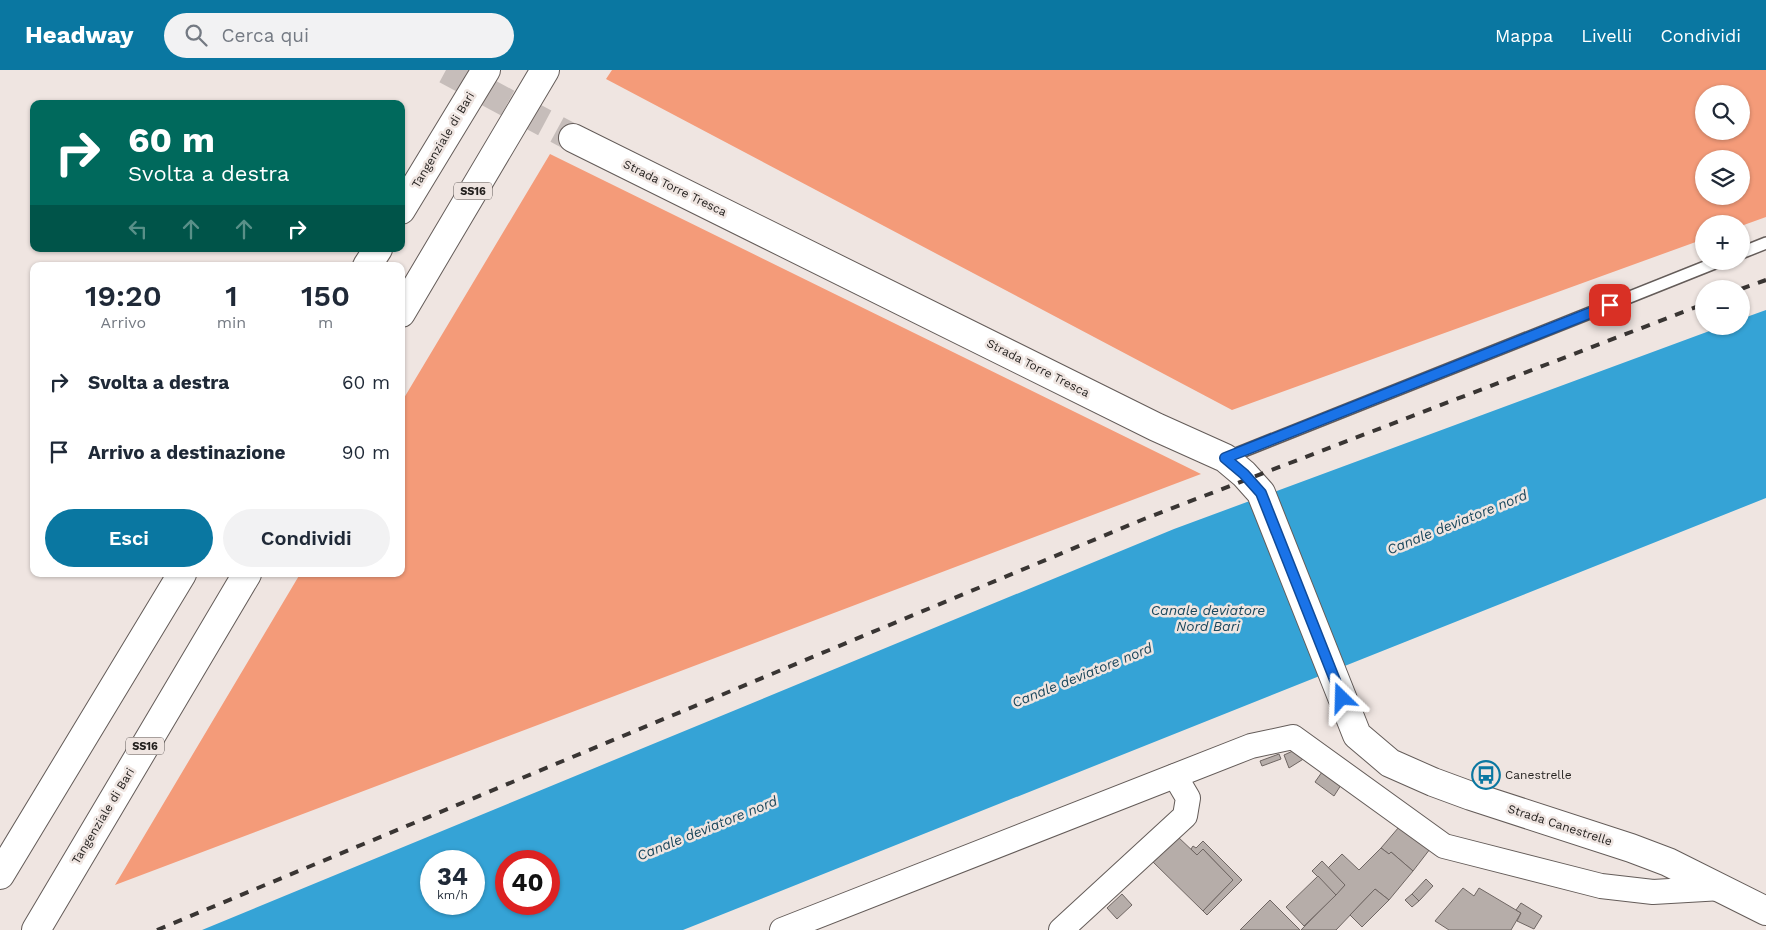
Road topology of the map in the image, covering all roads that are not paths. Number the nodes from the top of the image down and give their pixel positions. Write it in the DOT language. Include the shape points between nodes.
graph roads {
  1 [pos="486,70"];
  2 [pos="545,70"];
  3 [pos="573,138"];
  4 [pos="405,203"];
  5 [pos="1766,243"];
  6 [pos="1750,249"];
  7 [pos="1697,270"];
  8 [pos="405,306"];
  9 [pos="1225,458"];
  10 [pos="180,577"];
  11 [pos="245,577"];
  12 [pos="1357,735"];
  13 [pos="1174,776"];
  14 [pos="0,875"];
  15 [pos="1722,888"];
  16 [pos="1766,911"];
  17 [pos="40,924"];
  18 [pos="782,930"];
  19 [pos="1061,930"];
  1 -- 4 [label="main road, Tangenziale di Bari"];
  2 -- 8 [label="main road, SS16"];
  3 -- 9 [label="main road, Strada Torre Tresca" via="1156,427"];
  5 -- 6 [label="lane"];
  7 -- 9 [label="lane"];
  9 -- 12 [label="main road, Strada Torre Tresca" via="1261,493"];
  10 -- 14 [label="main road"];
  11 -- 17 [label="main road, Tangenziale di Bari / SS16"];
  12 -- 15 [label="main road, Strada Canestrelle" via="1390,763 1434,782 1631,848"];
  13 -- 15 [label="street" via="1251,746 1293,737 1444,846 1601,886 1653,892"];
  13 -- 18 [label="street"];
  13 -- 19 [label="street" via="1188,798 1185,816"];
  15 -- 16 [label="main road, Strada Canestrelle"];
}
